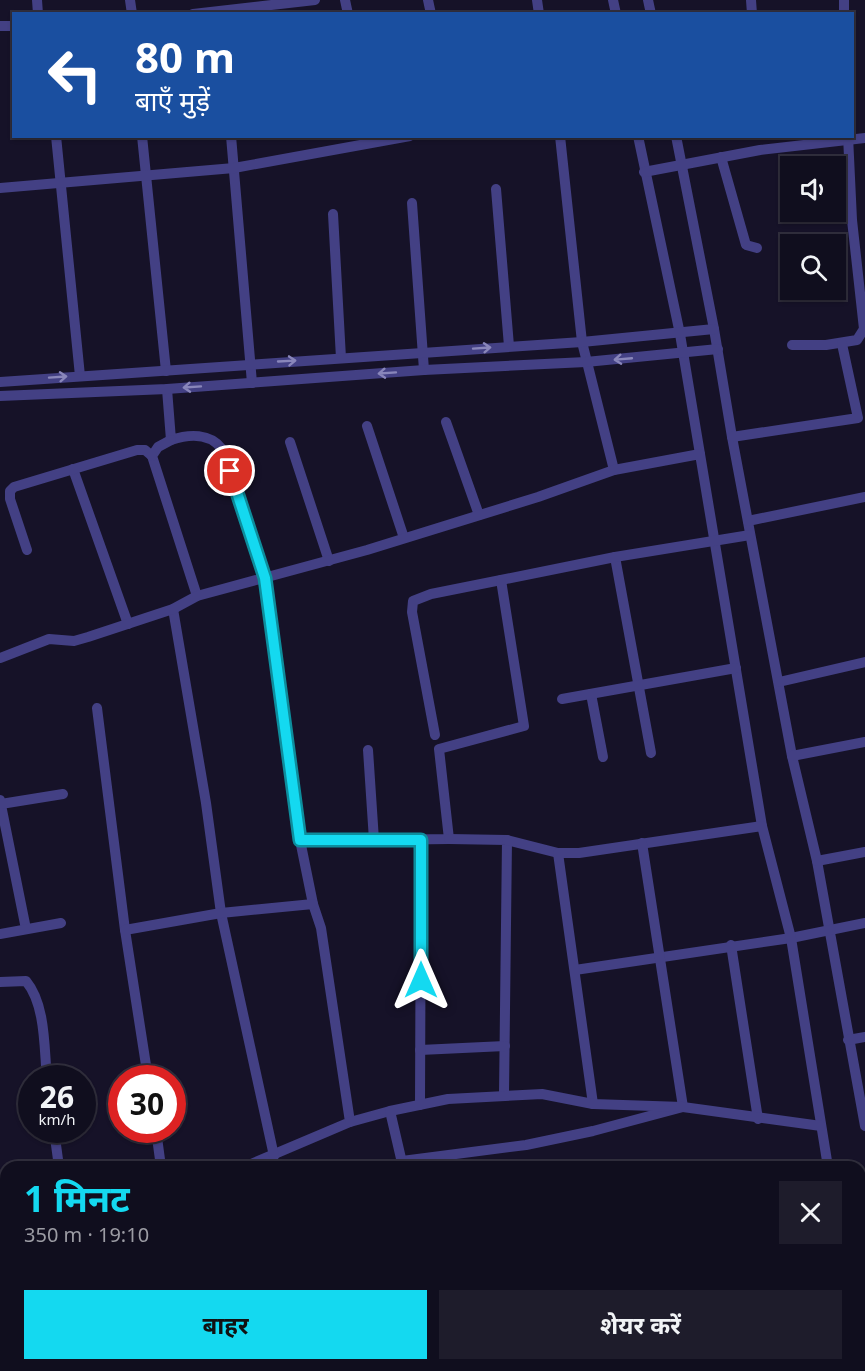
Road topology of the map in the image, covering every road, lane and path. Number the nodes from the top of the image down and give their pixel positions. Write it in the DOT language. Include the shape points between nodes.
graph roads {
  1 [pos="315,0"];
  2 [pos="221,8"];
  3 [pos="202,12"];
  4 [pos="56,138"];
  5 [pos="142,138"];
  6 [pos="231,138"];
  7 [pos="392,138"];
  8 [pos="560,138"];
  9 [pos="638,138"];
  10 [pos="676,138"];
  11 [pos="759,138"];
  12 [pos="848,138"];
  13 [pos="865,138"];
  14 [pos="374,140"];
  15 [pos="760,150"];
  16 [pos="721,157"];
  17 [pos="681,165"];
  18 [pos="234,168"];
  19 [pos="644,172"];
  20 [pos="145,176"];
  21 [pos="59,183"];
  22 [pos="0,188"];
  23 [pos="496,189"];
  24 [pos="412,203"];
  25 [pos="333,214"];
  26 [pos="757,248"];
  27 [pos="714,329"];
  28 [pos="680,334"];
  29 [pos="582,342"];
  30 [pos="842,344"];
  31 [pos="792,345"];
  32 [pos="509,346"];
  33 [pos="718,349"];
  34 [pos="423,352"];
  35 [pos="681,354"];
  36 [pos="341,358"];
  37 [pos="586,362"];
  38 [pos="251,363"];
  39 [pos="424,370"];
  40 [pos="166,371"];
  41 [pos="80,376"];
  42 [pos="0,382"];
  43 [pos="252,383"];
  44 [pos="167,389"];
  45 [pos="0,396"];
  46 [pos="862,417"];
  47 [pos="446,422"];
  48 [pos="367,426"];
  49 [pos="732,437"];
  50 [pos="171,440"];
  51 [pos="290,442"];
  52 [pos="700,454"];
  53 [pos="152,456"];
  54 [pos="73,469"];
  55 [pos="614,470"];
  56 [pos="865,497"];
  57 [pos="480,515"];
  58 [pos="748,521"];
  59 [pos="750,535"];
  60 [pos="404,538"];
  61 [pos="714,541"];
  62 [pos="27,550"];
  63 [pos="615,557"];
  64 [pos="328,561"];
  65 [pos="265,578"];
  66 [pos="501,580"];
  67 [pos="196,596"];
  68 [pos="173,609"];
  69 [pos="128,624"];
  70 [pos="0,658"];
  71 [pos="865,662"];
  72 [pos="736,668"];
  73 [pos="779,682"];
  74 [pos="639,685"];
  75 [pos="591,694"];
  76 [pos="562,699"];
  77 [pos="97,708"];
  78 [pos="435,735"];
  79 [pos="865,744"];
  80 [pos="368,750"];
  81 [pos="651,753"];
  82 [pos="792,756"];
  83 [pos="603,757"];
  84 [pos="63,794"];
  85 [pos="0,802"];
  86 [pos="762,826"];
  87 [pos="449,839"];
  88 [pos="300,840"];
  89 [pos="374,840"];
  90 [pos="421,840"];
  91 [pos="507,840"];
  92 [pos="642,843"];
  93 [pos="865,852"];
  94 [pos="558,853"];
  95 [pos="817,861"];
  96 [pos="313,904"];
  97 [pos="221,913"];
  98 [pos="61,923"];
  99 [pos="865,923"];
  100 [pos="26,929"];
  101 [pos="125,930"];
  102 [pos="829,930"];
  103 [pos="0,934"];
  104 [pos="791,938"];
  105 [pos="731,945"];
  106 [pos="660,956"];
  107 [pos="575,970"];
  108 [pos="0,982"];
  109 [pos="865,1037"];
  110 [pos="848,1040"];
  111 [pos="505,1046"];
  112 [pos="420,1050"];
  113 [pos="45,1065"];
  114 [pos="146,1065"];
  115 [pos="504,1094"];
  116 [pos="593,1104"];
  117 [pos="420,1105"];
  118 [pos="683,1107"];
  119 [pos="390,1111"];
  120 [pos="758,1119"];
  121 [pos="350,1122"];
  122 [pos="820,1126"];
  123 [pos="865,1126"];
  124 [pos="55,1143"];
  125 [pos="158,1143"];
  126 [pos="274,1156"];
  127 [pos="57,1161"];
  128 [pos="160,1161"];
  129 [pos="260,1161"];
  130 [pos="402,1161"];
  131 [pos="422,1161"];
  132 [pos="827,1161"];
  1 -- 2 [label="street"];
  2 -- 3 [label="street"];
  4 -- 21 [label="street"];
  5 -- 20 [label="street"];
  6 -- 18 [label="street"];
  7 -- 14 [label="street"];
  8 -- 29 [label="street"];
  9 -- 19 [label="street"];
  10 -- 17 [label="street"];
  11 -- 15 [label="street"];
  12 -- 13 [label="street"];
  12 -- 15 [label="street"];
  12 -- 30 [label="street" via="864,329 857,340"];
  14 -- 18 [label="street"];
  15 -- 16 [label="street"];
  16 -- 17 [label="street"];
  16 -- 26 [label="street" via="746,245"];
  17 -- 19 [label="street"];
  17 -- 27 [label="street"];
  18 -- 20 [label="street"];
  18 -- 38 [label="street"];
  19 -- 28 [label="street"];
  20 -- 21 [label="street"];
  20 -- 40 [label="street"];
  21 -- 22 [label="street"];
  21 -- 41 [label="street"];
  23 -- 32 [label="street"];
  24 -- 34 [label="street"];
  25 -- 36 [label="street"];
  27 -- 28 [label="street"];
  27 -- 33 [label="street"];
  28 -- 29 [label="street"];
  28 -- 35 [label="street"];
  29 -- 32 [label="street"];
  29 -- 37 [label="street"];
  30 -- 31 [label="street"];
  30 -- 46 [label="street"];
  34 -- 32 [label="street, one-way"];
  33 -- 35 [label="street"];
  33 -- 49 [label="street"];
  34 -- 36 [label="street"];
  34 -- 39 [label="street"];
  35 -- 37 [label="street, one-way"];
  35 -- 52 [label="street"];
  38 -- 36 [label="street, one-way"];
  37 -- 39 [label="street"];
  37 -- 55 [label="street"];
  38 -- 40 [label="street"];
  38 -- 43 [label="street"];
  39 -- 43 [label="street, one-way"];
  40 -- 41 [label="street"];
  42 -- 41 [label="street, one-way"];
  43 -- 44 [label="street, one-way"];
  44 -- 45 [label="street"];
  44 -- 50 [label="street"];
  46 -- 49 [label="street"];
  47 -- 57 [label="street"];
  48 -- 60 [label="street"];
  49 -- 58 [label="street"];
  50 -- 53 [label="street" via="158,447"];
  50 -- 65 [label="street" via="184,435 202,436 217,442 222,449"];
  51 -- 64 [label="street"];
  52 -- 55 [label="street"];
  52 -- 61 [label="street"];
  53 -- 54 [label="street" via="137,450"];
  53 -- 67 [label="street"];
  54 -- 62 [label="street" via="10,491"];
  54 -- 69 [label="street"];
  55 -- 57 [label="street"];
  56 -- 58 [label="street"];
  57 -- 60 [label="street"];
  58 -- 59 [label="street"];
  59 -- 61 [label="street"];
  59 -- 73 [label="street"];
  60 -- 64 [label="street"];
  61 -- 63 [label="street"];
  61 -- 72 [label="street"];
  63 -- 66 [label="street"];
  63 -- 74 [label="street"];
  64 -- 65 [label="street"];
  65 -- 67 [label="street"];
  65 -- 88 [label="street"];
  66 -- 78 [label="street" via="413,601"];
  66 -- 87 [label="street" via="524,726 439,749"];
  67 -- 68 [label="street"];
  68 -- 69 [label="street"];
  68 -- 97 [label="street"];
  69 -- 70 [label="street" via="74,641 49,639"];
  71 -- 73 [label="street"];
  72 -- 74 [label="street"];
  72 -- 86 [label="street"];
  73 -- 82 [label="street"];
  74 -- 75 [label="street"];
  74 -- 81 [label="street"];
  75 -- 76 [label="street"];
  75 -- 83 [label="street"];
  77 -- 101 [label="street"];
  79 -- 82 [label="street"];
  80 -- 89 [label="street"];
  82 -- 95 [label="street"];
  84 -- 85 [label="street"];
  85 -- 100 [label="street"];
  86 -- 92 [label="street"];
  86 -- 104 [label="street"];
  87 -- 90 [label="street"];
  87 -- 91 [label="street"];
  88 -- 89 [label="street"];
  88 -- 96 [label="street"];
  89 -- 90 [label="street"];
  90 -- 112 [label="street"];
  91 -- 94 [label="street"];
  91 -- 111 [label="street"];
  92 -- 94 [label="street"];
  92 -- 106 [label="street"];
  93 -- 95 [label="street"];
  94 -- 107 [label="street"];
  95 -- 102 [label="street"];
  96 -- 97 [label="street"];
  96 -- 121 [label="street" via="321,928"];
  97 -- 101 [label="street"];
  97 -- 126 [label="street"];
  98 -- 100 [label="street"];
  99 -- 102 [label="street"];
  100 -- 103 [label="street"];
  101 -- 114 [label="street"];
  102 -- 104 [label="street"];
  102 -- 110 [label="street"];
  104 -- 105 [label="street"];
  104 -- 122 [label="street"];
  105 -- 106 [label="street"];
  105 -- 120 [label="street"];
  106 -- 107 [label="street"];
  106 -- 118 [label="street"];
  107 -- 116 [label="street"];
  108 -- 113 [label="street" via="26,981 32,988 39,1009"];
  109 -- 110 [label="street"];
  110 -- 123 [label="street"];
  111 -- 112 [label="street"];
  111 -- 115 [label="street"];
  112 -- 117 [label="street"];
  115 -- 116 [label="street" via="542,1094"];
  115 -- 117 [label="street"];
  116 -- 118 [label="street"];
  117 -- 119 [label="street"];
  118 -- 120 [label="street"];
  118 -- 131 [label="street" via="526,1145"];
  119 -- 121 [label="street"];
  119 -- 130 [label="street"];
  120 -- 122 [label="street"];
  121 -- 126 [label="street"];
  122 -- 132 [label="street"];
  124 -- 127 [label="street"];
  125 -- 128 [label="street"];
  126 -- 129 [label="street"];
}
